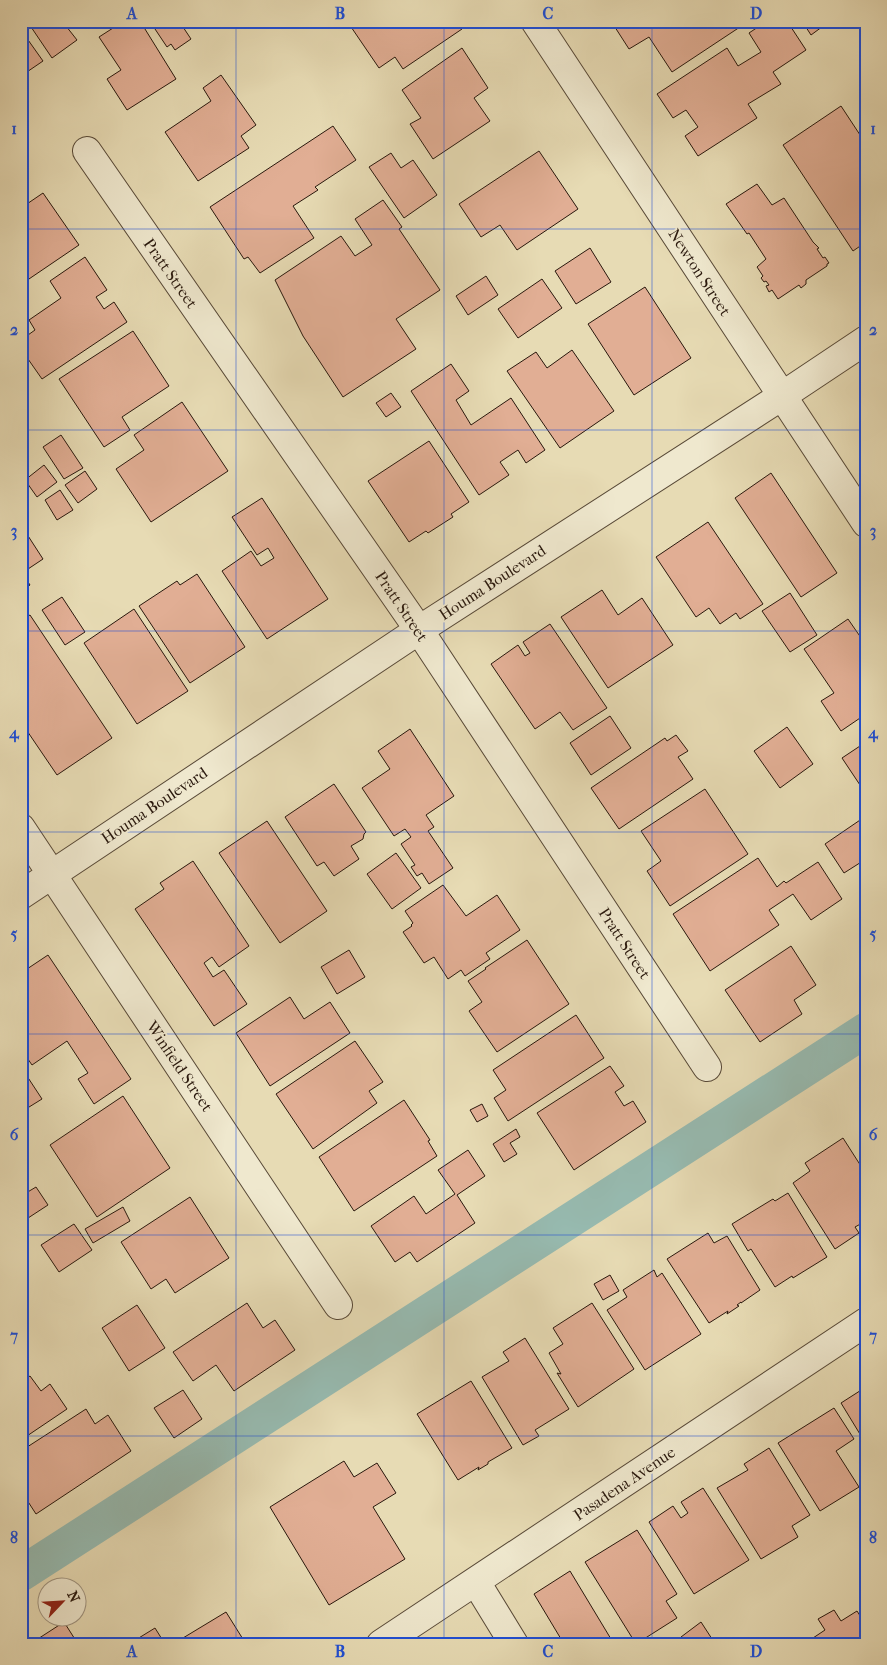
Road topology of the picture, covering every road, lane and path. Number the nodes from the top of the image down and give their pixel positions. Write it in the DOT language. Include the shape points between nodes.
graph roads {
  1 [pos="535,21"];
  2 [pos="87,151"];
  3 [pos="866,340"];
  4 [pos="782,396"];
  5 [pos="866,523"];
  6 [pos="418,630"];
  7 [pos="21,828"];
  8 [pos="52,873"];
  9 [pos="21,895"];
  10 [pos="707,1067"];
  11 [pos="338,1305"];
  12 [pos="866,1322"];
  13 [pos="476,1582"];
  14 [pos="381,1644"];
  15 [pos="514,1644"];
  1 -- 4 [label="street, Newton Street"];
  2 -- 6 [label="street, Pratt Street"];
  3 -- 4 [label="street, Houma Boulevard"];
  4 -- 5 [label="street, Newton Street"];
  4 -- 6 [label="street, Houma Boulevard"];
  6 -- 8 [label="street, Houma Boulevard"];
  6 -- 10 [label="street, Pratt Street"];
  7 -- 8 [label="street, Winfield Street"];
  8 -- 9 [label="street, Houma Boulevard"];
  8 -- 11 [label="street, Winfield Street"];
  12 -- 13 [label="street, Pasadena Avenue"];
  13 -- 14 [label="street, Pasadena Avenue"];
  13 -- 15 [label="street"];
}
